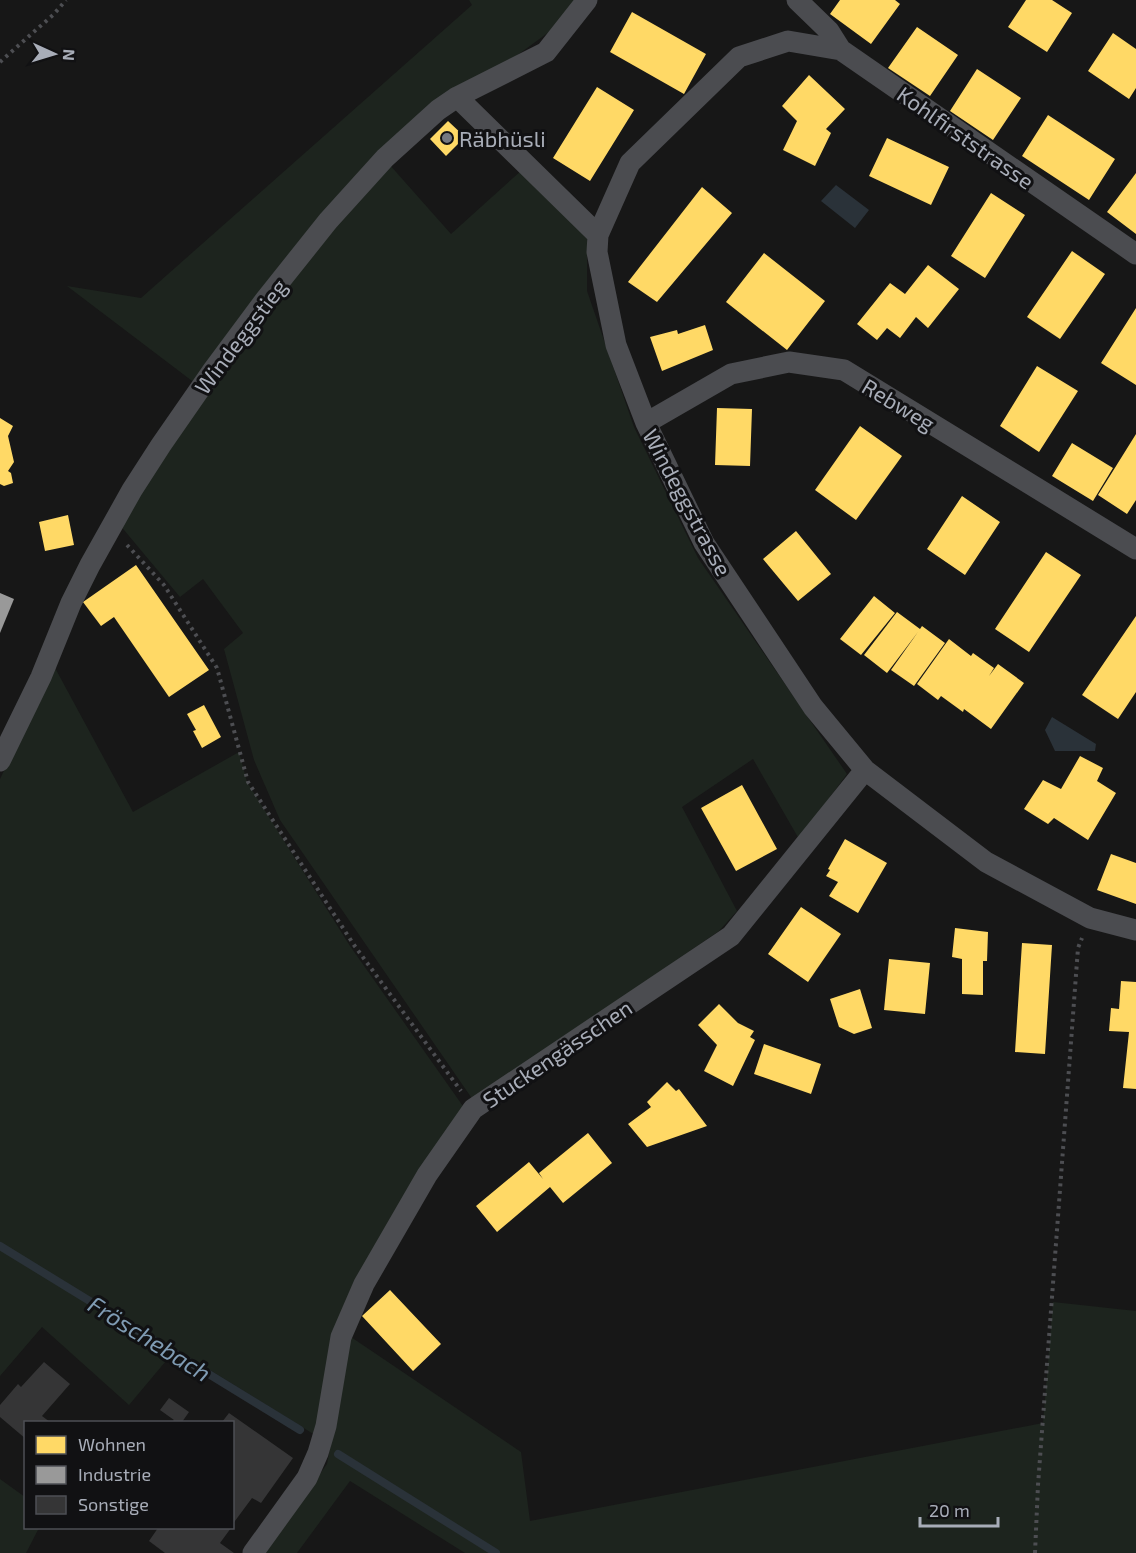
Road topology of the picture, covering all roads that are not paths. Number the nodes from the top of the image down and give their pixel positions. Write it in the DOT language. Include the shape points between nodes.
graph roads {
  1 [pos="587,0"];
  2 [pos="797,0"];
  3 [pos="788,41"];
  4 [pos="841,50"];
  5 [pos="457,97"];
  6 [pos="598,235"];
  7 [pos="1136,254"];
  8 [pos="646,423"];
  9 [pos="1136,549"];
  10 [pos="0,761"];
  11 [pos="865,770"];
  12 [pos="1136,930"];
  13 [pos="253,1553"];
  1 -- 5 [label="street, Windeggstieg" via="546,52"];
  2 -- 4 [label="street" via="829,31"];
  3 -- 4 [label="street, Kohlfirststrasse"];
  3 -- 6 [label="street, Windeggstrasse" via="739,57 630,163"];
  4 -- 7 [label="street, Kohlfirststrasse"];
  5 -- 6 [label="street"];
  5 -- 10 [label="street, Windeggstieg" via="385,158 328,221 265,300 161,445 71,603"];
  6 -- 8 [label="street, Windeggstrasse" via="597,252 616,345"];
  8 -- 9 [label="street, Rebweg" via="731,375 789,362 844,370"];
  8 -- 11 [label="street, Windeggstrasse" via="704,543 813,707"];
  11 -- 12 [label="street, Windeggstrasse" via="986,862 1090,918"];
  11 -- 13 [label="street, Stuckengässchen" via="730,936 473,1109 427,1175 364,1284 341,1337 318,1453 307,1478"];
}
